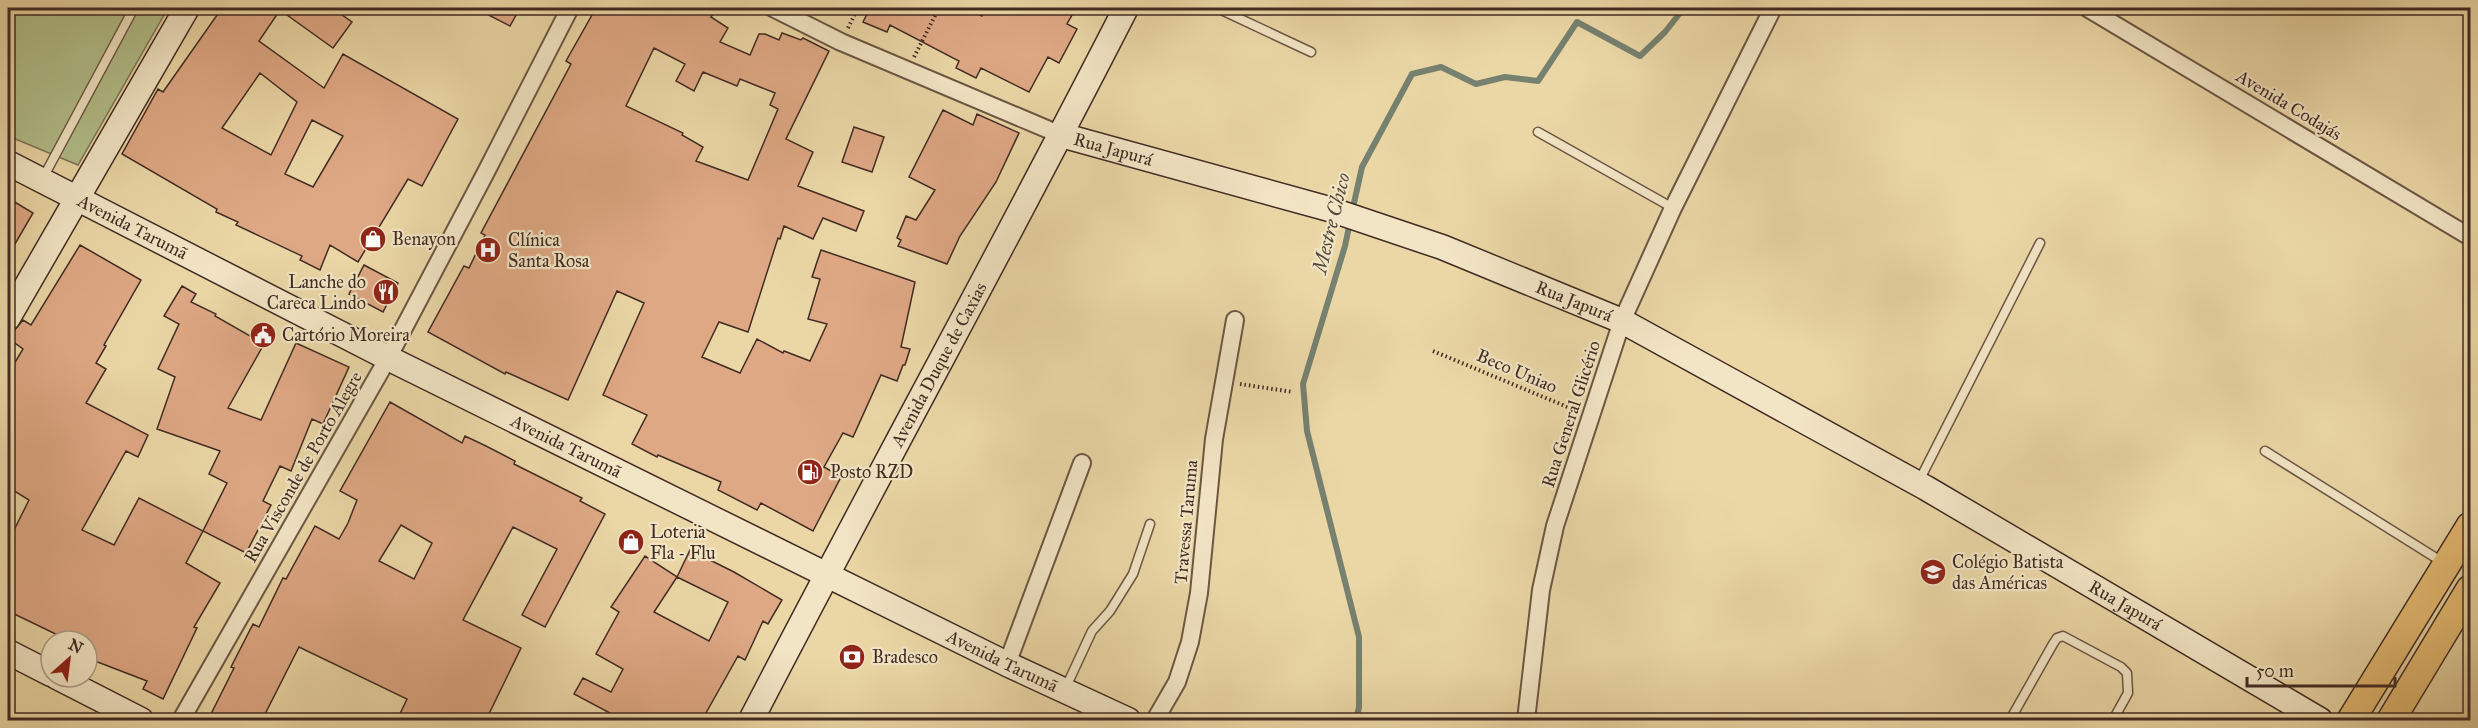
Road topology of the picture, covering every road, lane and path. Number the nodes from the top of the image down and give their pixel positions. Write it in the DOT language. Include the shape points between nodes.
graph roads {
  1 [pos="134,8"];
  2 [pos="187,8"];
  3 [pos="570,8"];
  4 [pos="773,8"];
  5 [pos="939,8"];
  6 [pos="1126,8"];
  7 [pos="1217,8"];
  8 [pos="1773,8"];
  9 [pos="2087,8"];
  10 [pos="1311,52"];
  11 [pos="907,71"];
  12 [pos="1538,132"];
  13 [pos="1061,135"];
  14 [pos="8,163"];
  15 [pos="41,181"];
  16 [pos="75,199"];
  17 [pos="1673,208"];
  18 [pos="2470,237"];
  19 [pos="2040,243"];
  20 [pos="8,318"];
  21 [pos="1235,320"];
  22 [pos="1622,321"];
  23 [pos="1433,351"];
  24 [pos="388,358"];
  25 [pos="1224,381"];
  26 [pos="1293,392"];
  27 [pos="1590,416"];
  28 [pos="2265,451"];
  29 [pos="1082,463"];
  30 [pos="1918,483"];
  31 [pos="1150,524"];
  32 [pos="2470,526"];
  33 [pos="2447,565"];
  34 [pos="827,573"];
  35 [pos="2470,589"];
  36 [pos="8,652"];
  37 [pos="1007,664"];
  38 [pos="39,668"];
  39 [pos="80,689"];
  40 [pos="1064,691"];
  41 [pos="141,720"];
  42 [pos="181,720"];
  43 [pos="751,720"];
  44 [pos="1128,720"];
  45 [pos="1155,720"];
  46 [pos="1526,720"];
  47 [pos="2010,720"];
  48 [pos="2113,720"];
  49 [pos="2320,720"];
  50 [pos="2351,720"];
  51 [pos="2391,720"];
  1 -- 15 [label="lane"];
  2 -- 16 [label="street"];
  3 -- 24 [label="street, Rua Visconde de Porto Alegre"];
  4 -- 11 [label="street, Rua Japurá"];
  5 -- 11 [label="path"];
  6 -- 13 [label="street, Avenida Duque de Caxias"];
  7 -- 10 [label="lane"];
  8 -- 17 [label="street, Rua General Glicério"];
  9 -- 18 [label="street, Avenida Codajás"];
  11 -- 13 [label="street, Rua Japurá"];
  12 -- 17 [label="lane"];
  13 -- 22 [label="street, Rua Japurá" via="1329,209 1442,247"];
  13 -- 34 [label="street, Avenida Duque de Caxias"];
  14 -- 15 [label="street, Avenida Tarumã"];
  15 -- 16 [label="street, Avenida Tarumã"];
  16 -- 20 [label="street"];
  16 -- 24 [label="street, Avenida Tarumã"];
  17 -- 22 [label="street, Rua General Glicério"];
  19 -- 30 [label="lane"];
  21 -- 25 [label="street, Travessa Taruma"];
  22 -- 27 [label="street, Rua General Glicério"];
  22 -- 30 [label="street, Rua Japurá"];
  23 -- 27 [label="path, Beco Uniao"];
  24 -- 34 [label="street, Avenida Tarumã"];
  24 -- 42 [label="street, Rua Visconde de Porto Alegre"];
  25 -- 26 [label="path"];
  25 -- 45 [label="street, Travessa Taruma" via="1190,642 1176,682"];
  27 -- 46 [label="street, Rua General Glicério" via="1555,526 1543,579"];
  28 -- 33 [label="lane"];
  29 -- 37 [label="street"];
  30 -- 49 [label="street, Rua Japurá"];
  31 -- 40 [label="lane" via="1133,574 1092,631"];
  32 -- 33 [label="main road"];
  33 -- 50 [label="main road"];
  34 -- 37 [label="street, Avenida Tarumã"];
  34 -- 43 [label="street, Avenida Duque de Caxias"];
  35 -- 51 [label="main road"];
  36 -- 38 [label="street"];
  37 -- 40 [label="street, Avenida Tarumã"];
  39 -- 41 [label="street"];
  40 -- 44 [label="street, Avenida Tarumã"];
  47 -- 48 [label="lane" via="2053,644 2063,636 2127,673 2128,693"];
}
